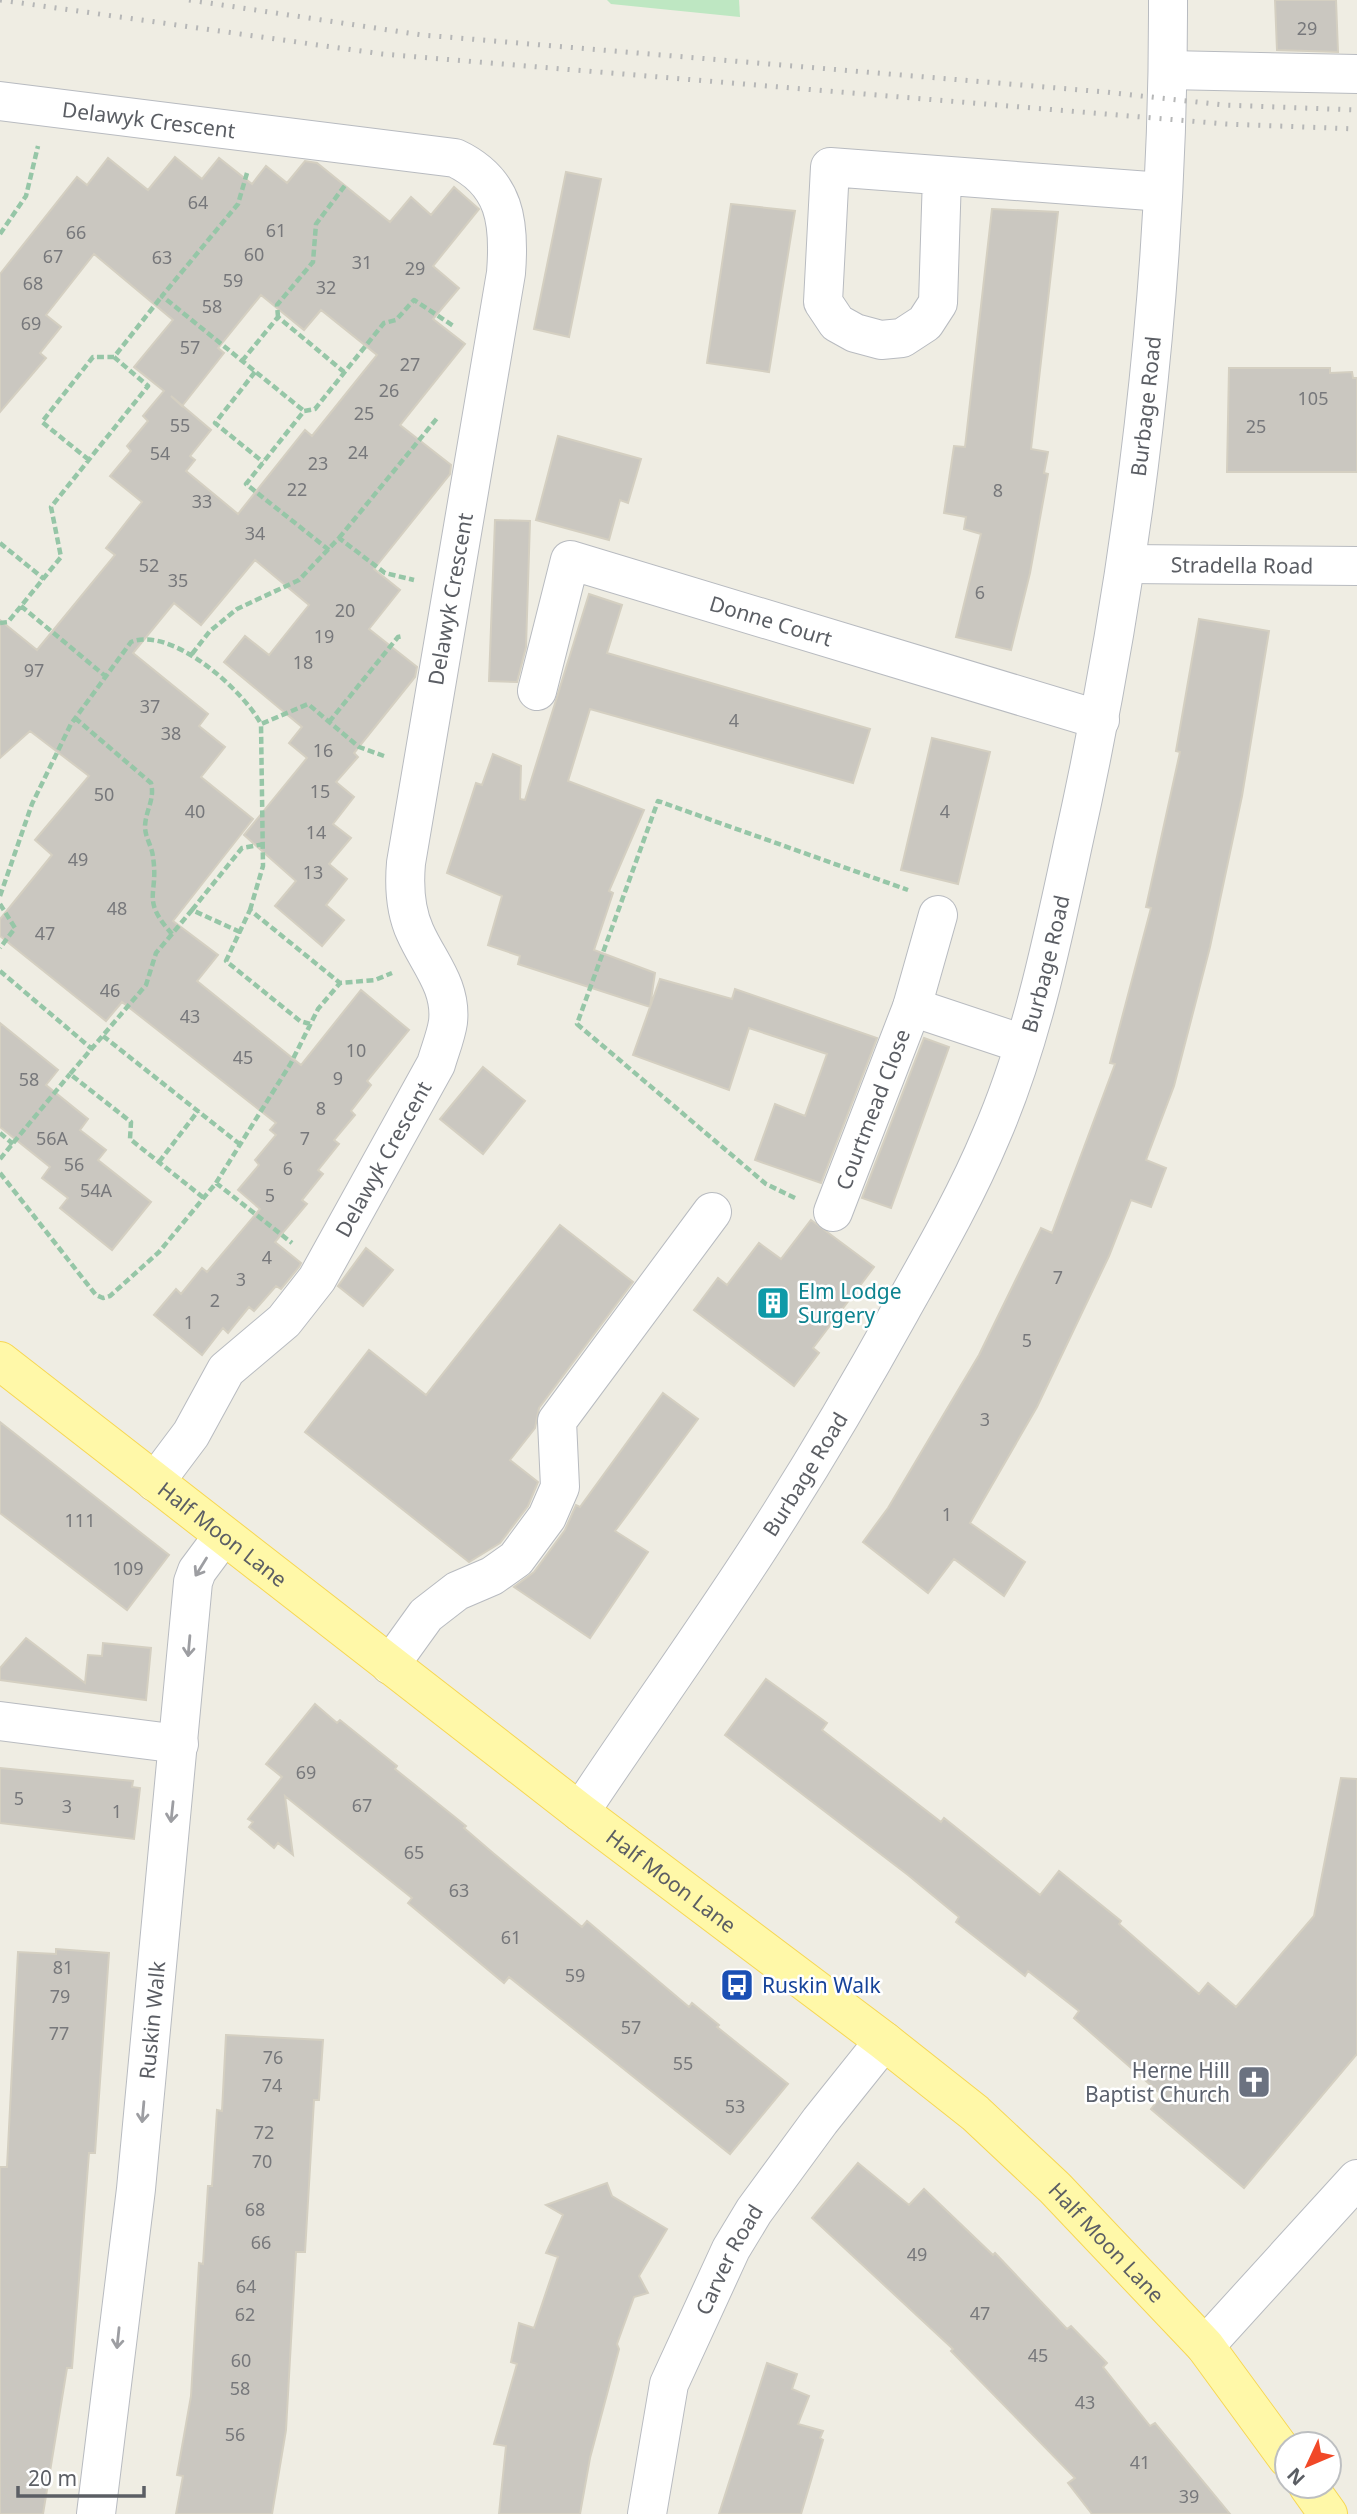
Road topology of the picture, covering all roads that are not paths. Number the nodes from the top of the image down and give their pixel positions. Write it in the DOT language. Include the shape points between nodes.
graph roads {
  1 [pos="1168,0"];
  2 [pos="1168,69"];
  3 [pos="1357,74"];
  4 [pos="0,101"];
  5 [pos="942,176"];
  6 [pos="1163,192"];
  7 [pos="1126,564"];
  8 [pos="1357,566"];
  9 [pos="537,691"];
  10 [pos="1100,720"];
  11 [pos="938,915"];
  12 [pos="912,1007"];
  13 [pos="1023,1044"];
  14 [pos="712,1212"];
  15 [pos="833,1212"];
  16 [pos="0,1361"];
  17 [pos="155,1482"];
  18 [pos="223,1536"];
  19 [pos="390,1665"];
  20 [pos="0,1721"];
  21 [pos="179,1744"];
  22 [pos="580,1812"];
  23 [pos="884,2041"];
  24 [pos="1357,2179"];
  25 [pos="1205,2346"];
  26 [pos="1273,2439"];
  27 [pos="96,2514"];
  28 [pos="647,2514"];
  1 -- 2 [label="street, Burbage Road"];
  2 -- 3 [label="street"];
  2 -- 6 [label="street, Burbage Road"];
  4 -- 17 [label="street, Delawyk Crescent" via="455,158 471,165 498,197 509,236 404,885 415,933 443,982 448,1020 436,1064 327,1261 284,1321 226,1370 191,1434"];
  5 -- 5 [label="street" via="831,167 823,302 837,323 881,340 902,338 925,323 938,303"];
  5 -- 6 [label="street"];
  6 -- 7 [label="street, Burbage Road"];
  7 -- 8 [label="street, Stradella Road"];
  7 -- 10 [label="street, Burbage Road"];
  9 -- 10 [label="street, Donne Court" via="570,560"];
  10 -- 13 [label="street, Burbage Road" via="1055,929"];
  11 -- 12 [label="street, Courtmead Close"];
  12 -- 13 [label="street, Courtmead Close"];
  12 -- 15 [label="street, Courtmead Close"];
  13 -- 22 [label="street, Burbage Road" via="992,1135 949,1223 821,1450"];
  14 -- 19 [label="street" via="558,1421 560,1487 547,1517 516,1559 492,1576 457,1591 426,1615"];
  16 -- 17 [label="main road, Half Moon Lane"];
  17 -- 18 [label="main road, Half Moon Lane"];
  18 -- 19 [label="main road, Half Moon Lane"];
  18 -- 21 [label="street, Ruskin Walk, one-way" via="193,1582"];
  19 -- 22 [label="main road, Half Moon Lane"];
  20 -- 21 [label="street"];
  21 -- 27 [label="street, Ruskin Walk, one-way" via="136,2189"];
  22 -- 23 [label="main road, Half Moon Lane"];
  23 -- 25 [label="main road, Half Moon Lane" via="975,2113 1055,2188"];
  23 -- 28 [label="street, Carver Road" via="820,2121 731,2249 669,2384"];
  24 -- 25 [label="street"];
  25 -- 26 [label="main road, Half Moon Lane"];
}
